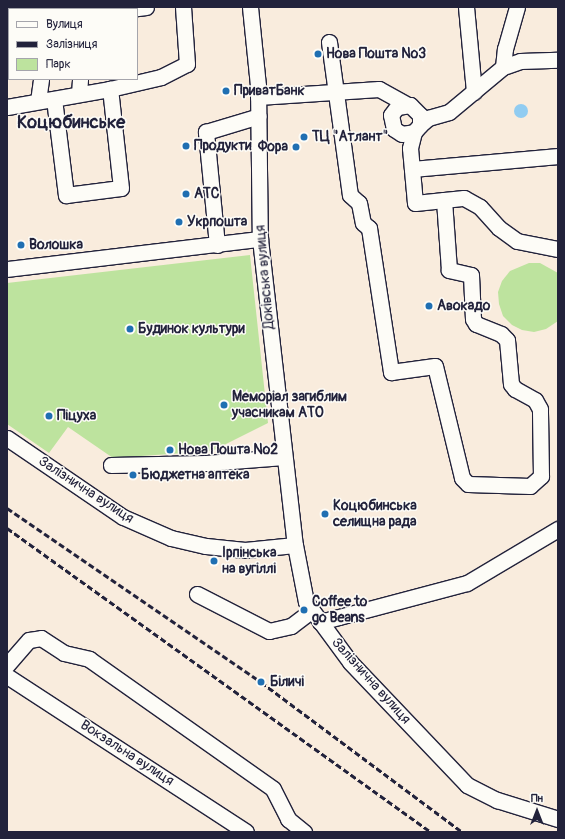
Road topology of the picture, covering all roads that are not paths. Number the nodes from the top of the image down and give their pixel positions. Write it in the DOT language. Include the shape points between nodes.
graph roads {
  1 [pos="183,7"];
  2 [pos="250,7"];
  3 [pos="466,7"];
  4 [pos="518,7"];
  5 [pos="329,42"];
  6 [pos="558,60"];
  7 [pos="503,67"];
  8 [pos="41,80"];
  9 [pos="79,86"];
  10 [pos="110,89"];
  11 [pos="379,89"];
  12 [pos="336,92"];
  13 [pos="474,92"];
  14 [pos="258,96"];
  15 [pos="54,99"];
  16 [pos="38,101"];
  17 [pos="410,106"];
  18 [pos="7,107"];
  19 [pos="449,112"];
  20 [pos="391,115"];
  21 [pos="259,116"];
  22 [pos="417,128"];
  23 [pos="398,132"];
  24 [pos="410,148"];
  25 [pos="558,156"];
  26 [pos="412,169"];
  27 [pos="444,200"];
  28 [pos="260,239"];
  29 [pos="217,246"];
  30 [pos="558,249"];
  31 [pos="7,269"];
  32 [pos="7,438"];
  33 [pos="284,457"];
  34 [pos="111,465"];
  35 [pos="558,529"];
  36 [pos="295,545"];
  37 [pos="197,594"];
  38 [pos="316,616"];
  39 [pos="7,665"];
  40 [pos="7,676"];
  41 [pos="558,819"];
  42 [pos="246,832"];
  43 [pos="304,832"];
  1 -- 10 [label="street" via="187,64 161,77"];
  2 -- 14 [label="street, Доківська вулиця"];
  3 -- 13 [label="street"];
  4 -- 7 [label="street" via="505,49"];
  5 -- 12 [label="street"];
  6 -- 7 [label="street" via="520,61"];
  7 -- 13 [label="street"];
  8 -- 16 [label="street"];
  9 -- 10 [label="street"];
  9 -- 15 [label="street"];
  10 -- 15 [label="street" via="121,188 66,195"];
  11 -- 12 [label="street"];
  11 -- 17 [label="street"];
  11 -- 20 [label="street" via="389,103"];
  12 -- 14 [label="street"];
  12 -- 27 [label="street" via="350,195 359,203 362,223 369,228 391,372 435,366 462,478 468,484 530,486 541,476 540,409 535,400 511,384 507,340 501,334 476,324 473,319 471,275 449,270"];
  13 -- 19 [label="street"];
  14 -- 21 [label="street, Доківська вулиця"];
  15 -- 16 [label="street"];
  16 -- 18 [label="street"];
  17 -- 19 [label="street"];
  17 -- 20 [label="street" via="397,107"];
  17 -- 22 [label="street" via="420,115"];
  19 -- 22 [label="street" via="428,118"];
  20 -- 23 [label="street" via="392,124"];
  21 -- 28 [label="street, Доківська вулиця"];
  21 -- 29 [label="street" via="206,132"];
  22 -- 23 [label="street" via="407,134"];
  22 -- 24 [label="street"];
  23 -- 24 [label="street"];
  24 -- 26 [label="street"];
  25 -- 26 [label="street"];
  26 -- 27 [label="street" via="415,203"];
  27 -- 30 [label="street" via="464,198 480,207 499,228 517,241"];
  28 -- 29 [label="street"];
  28 -- 33 [label="street, Доківська вулиця"];
  29 -- 31 [label="street"];
  32 -- 36 [label="street, Залізнична вулиця" via="123,517 171,538 206,546 245,550"];
  33 -- 34 [label="street" via="206,463"];
  33 -- 36 [label="street, Доківська вулиця"];
  35 -- 38 [label="street" via="467,582"];
  36 -- 38 [label="street, Залізнична вулиця" via="306,602"];
  37 -- 38 [label="street" via="269,631"];
  38 -- 41 [label="street, Залізнична вулиця" via="350,662 467,785 497,800"];
  39 -- 43 [label="street" via="29,640 41,638 64,654 88,659 273,789 288,819"];
  40 -- 42 [label="street, Вокзальна вулиця"];
}
